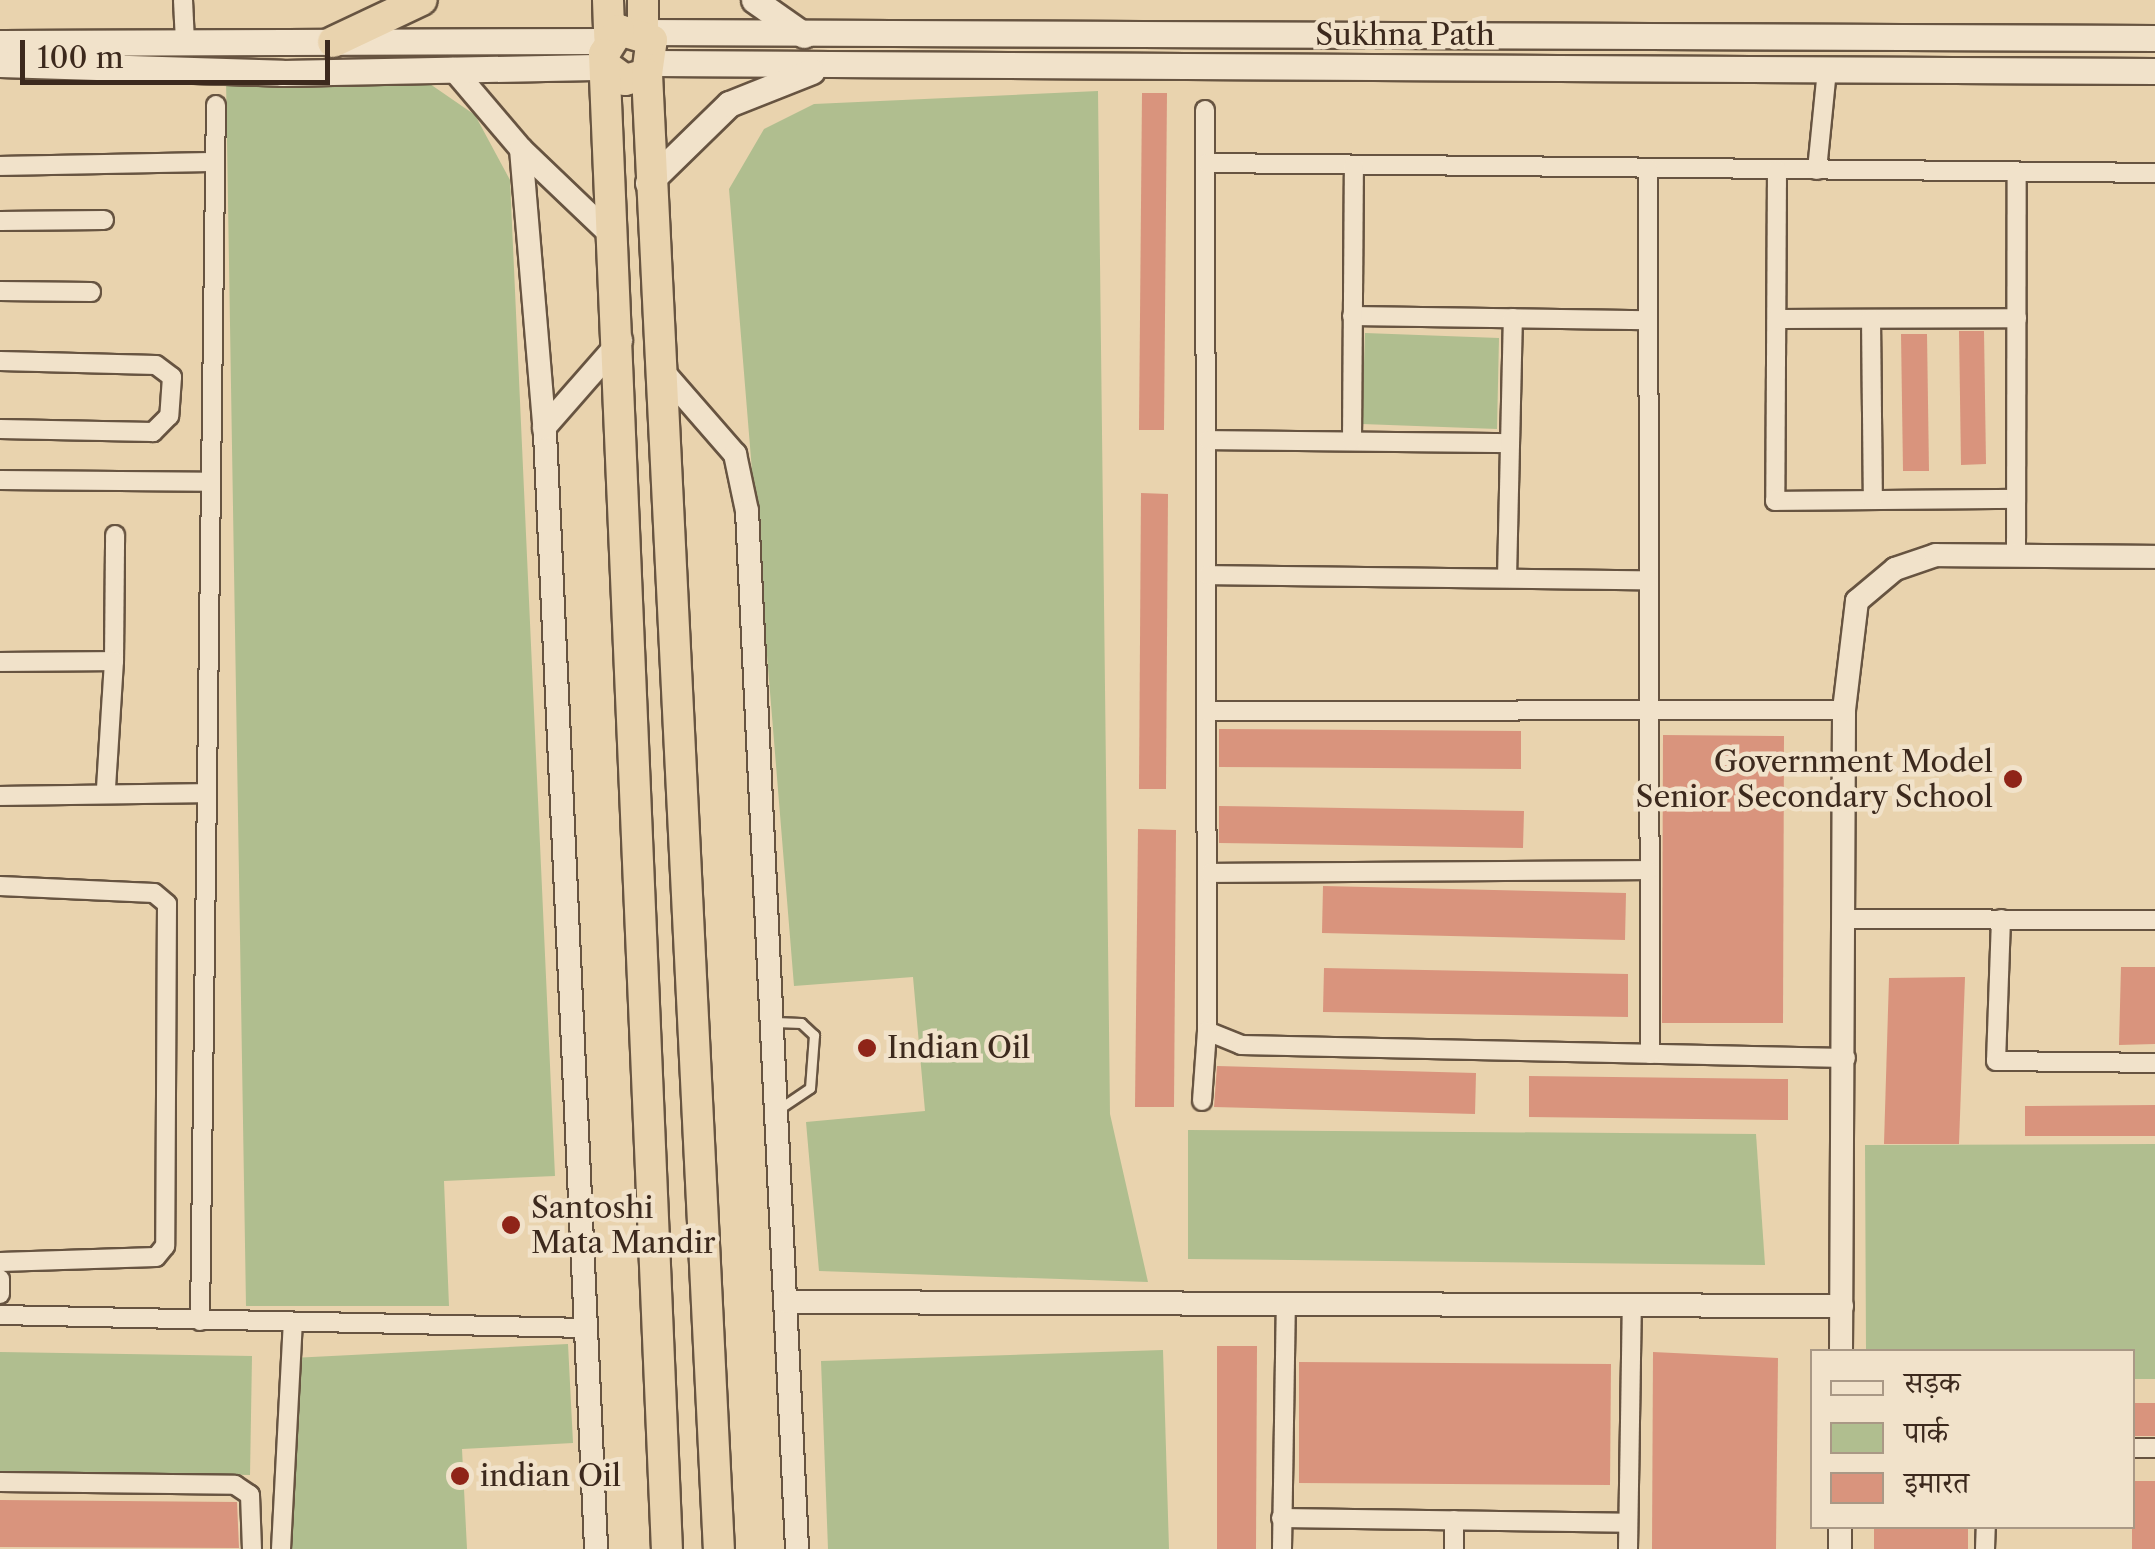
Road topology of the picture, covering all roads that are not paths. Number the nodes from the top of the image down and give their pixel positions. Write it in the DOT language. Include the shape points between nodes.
graph roads {
  1 [pos="183,0"];
  2 [pos="422,0"];
  3 [pos="608,0"];
  4 [pos="644,0"];
  5 [pos="754,0"];
  6 [pos="644,32"];
  7 [pos="804,35"];
  8 [pos="2155,38"];
  9 [pos="0,42"];
  10 [pos="184,42"];
  11 [pos="333,42"];
  12 [pos="608,49"];
  13 [pos="0,64"];
  14 [pos="830,64"];
  15 [pos="453,69"];
  16 [pos="651,69"];
  17 [pos="1827,70"];
  18 [pos="2155,71"];
  19 [pos="216,105"];
  20 [pos="1206,110"];
  21 [pos="521,150"];
  22 [pos="215,162"];
  23 [pos="1207,163"];
  24 [pos="1354,165"];
  25 [pos="0,166"];
  26 [pos="1648,168"];
  27 [pos="1778,170"];
  28 [pos="1817,170"];
  29 [pos="2017,172"];
  30 [pos="2155,174"];
  31 [pos="648,183"];
  32 [pos="104,220"];
  33 [pos="0,221"];
  34 [pos="616,241"];
  35 [pos="0,291"];
  36 [pos="91,292"];
  37 [pos="1352,316"];
  38 [pos="1513,318"];
  39 [pos="2017,318"];
  40 [pos="1776,319"];
  41 [pos="1872,319"];
  42 [pos="1648,320"];
  43 [pos="621,340"];
  44 [pos="0,362"];
  45 [pos="659,367"];
  46 [pos="544,428"];
  47 [pos="0,429"];
  48 [pos="1208,440"];
  49 [pos="1352,442"];
  50 [pos="1510,443"];
  51 [pos="0,480"];
  52 [pos="209,482"];
  53 [pos="2016,499"];
  54 [pos="1873,500"];
  55 [pos="114,535"];
  56 [pos="2016,556"];
  57 [pos="2155,557"];
  58 [pos="1208,574"];
  59 [pos="1506,578"];
  60 [pos="1648,580"];
  61 [pos="114,661"];
  62 [pos="0,662"];
  63 [pos="1645,710"];
  64 [pos="1844,710"];
  65 [pos="1206,711"];
  66 [pos="106,789"];
  67 [pos="206,793"];
  68 [pos="0,796"];
  69 [pos="1648,870"];
  70 [pos="1210,873"];
  71 [pos="0,886"];
  72 [pos="1845,918"];
  73 [pos="2001,919"];
  74 [pos="2155,920"];
  75 [pos="772,1022"];
  76 [pos="1207,1031"];
  77 [pos="1650,1054"];
  78 [pos="1846,1058"];
  79 [pos="2155,1064"];
  80 [pos="1202,1102"];
  81 [pos="777,1109"];
  82 [pos="0,1262"];
  83 [pos="0,1279"];
  84 [pos="0,1294"];
  85 [pos="788,1302"];
  86 [pos="1286,1304"];
  87 [pos="1632,1305"];
  88 [pos="1842,1306"];
  89 [pos="0,1315"];
  90 [pos="200,1321"];
  91 [pos="293,1323"];
  92 [pos="586,1328"];
  93 [pos="1841,1349"];
  94 [pos="0,1482"];
  95 [pos="1281,1518"];
  96 [pos="1454,1520"];
  97 [pos="1628,1523"];
  98 [pos="252,1549"];
  99 [pos="281,1549"];
  100 [pos="596,1549"];
  101 [pos="666,1549"];
  102 [pos="719,1549"];
  103 [pos="797,1549"];
  104 [pos="1282,1549"];
  105 [pos="1454,1549"];
  106 [pos="1628,1549"];
  1 -- 10 [label="street"];
  2 -- 11 [label="highway"];
  3 -- 12 [label="highway"];
  4 -- 6 [label="highway"];
  5 -- 7 [label="main road"];
  6 -- 7 [label="main road, Sukhna Path"];
  6 -- 12 [label="highway"];
  6 -- 16 [label="highway"];
  7 -- 8 [label="main road, Sukhna Path"];
  9 -- 10 [label="main road"];
  10 -- 11 [label="main road"];
  11 -- 12 [label="main road"];
  12 -- 15 [label="main road"];
  12 -- 16 [label="highway" via="625,80"];
  12 -- 34 [label="highway"];
  13 -- 15 [label="main road"];
  14 -- 16 [label="main road, Sukhna Path"];
  14 -- 17 [label="main road, Sukhna Path"];
  14 -- 31 [label="main road" via="729,104"];
  15 -- 21 [label="street"];
  16 -- 31 [label="highway"];
  17 -- 18 [label="main road, Sukhna Path"];
  17 -- 28 [label="street"];
  19 -- 22 [label="street"];
  20 -- 23 [label="street"];
  21 -- 34 [label="street"];
  21 -- 46 [label="street"];
  22 -- 25 [label="street"];
  22 -- 52 [label="street"];
  23 -- 24 [label="street"];
  23 -- 48 [label="street"];
  24 -- 26 [label="street"];
  24 -- 37 [label="street"];
  26 -- 27 [label="street"];
  26 -- 42 [label="street"];
  27 -- 28 [label="street"];
  27 -- 40 [label="street"];
  28 -- 29 [label="street"];
  29 -- 30 [label="street"];
  29 -- 39 [label="street"];
  31 -- 45 [label="highway"];
  32 -- 33 [label="street"];
  34 -- 43 [label="highway"];
  35 -- 36 [label="street"];
  37 -- 38 [label="street"];
  37 -- 49 [label="street"];
  38 -- 42 [label="street"];
  38 -- 50 [label="street"];
  39 -- 41 [label="street"];
  39 -- 53 [label="street"];
  40 -- 41 [label="street"];
  40 -- 54 [label="street" via="1776,500"];
  41 -- 54 [label="street"];
  42 -- 60 [label="street"];
  43 -- 46 [label="street"];
  43 -- 101 [label="highway"];
  44 -- 47 [label="street" via="156,365 172,377 169,416 154,432"];
  45 -- 75 [label="street" via="735,454 747,511"];
  45 -- 102 [label="highway"];
  46 -- 92 [label="street"];
  48 -- 49 [label="street"];
  48 -- 58 [label="street"];
  49 -- 50 [label="street"];
  50 -- 59 [label="street"];
  51 -- 52 [label="street"];
  52 -- 67 [label="street"];
  53 -- 54 [label="street"];
  53 -- 56 [label="street"];
  55 -- 61 [label="street"];
  56 -- 57 [label="street"];
  56 -- 64 [label="street" via="1936,555 1895,570 1858,601"];
  58 -- 59 [label="street"];
  58 -- 65 [label="street"];
  59 -- 60 [label="street"];
  60 -- 63 [label="street"];
  61 -- 62 [label="street"];
  61 -- 66 [label="street"];
  63 -- 64 [label="street"];
  63 -- 65 [label="street"];
  63 -- 69 [label="street"];
  64 -- 72 [label="street"];
  65 -- 70 [label="street"];
  66 -- 67 [label="street"];
  66 -- 68 [label="street"];
  67 -- 90 [label="street"];
  69 -- 70 [label="street"];
  69 -- 77 [label="street"];
  70 -- 76 [label="street"];
  71 -- 82 [label="street" via="154,893 166,904 165,1246 156,1257"];
  72 -- 73 [label="street"];
  72 -- 78 [label="street"];
  73 -- 74 [label="street"];
  73 -- 79 [label="street" via="1996,1062"];
  75 -- 81 [label="street"];
  75 -- 81 [label="lane" via="801,1023 814,1034 810,1088"];
  76 -- 77 [label="street" via="1241,1046"];
  76 -- 80 [label="street"];
  77 -- 78 [label="street"];
  78 -- 88 [label="street"];
  81 -- 85 [label="street"];
  83 -- 84 [label="street"];
  85 -- 86 [label="street"];
  85 -- 103 [label="street"];
  86 -- 87 [label="street"];
  86 -- 95 [label="street"];
  87 -- 88 [label="street"];
  87 -- 97 [label="street"];
  88 -- 93 [label="street"];
  89 -- 90 [label="street"];
  90 -- 91 [label="street"];
  91 -- 92 [label="street"];
  91 -- 99 [label="street"];
  92 -- 100 [label="street"];
  94 -- 98 [label="street" via="235,1485 250,1495"];
  95 -- 96 [label="street"];
  95 -- 104 [label="street"];
  96 -- 97 [label="street"];
  96 -- 105 [label="street"];
  97 -- 106 [label="street"];
}
